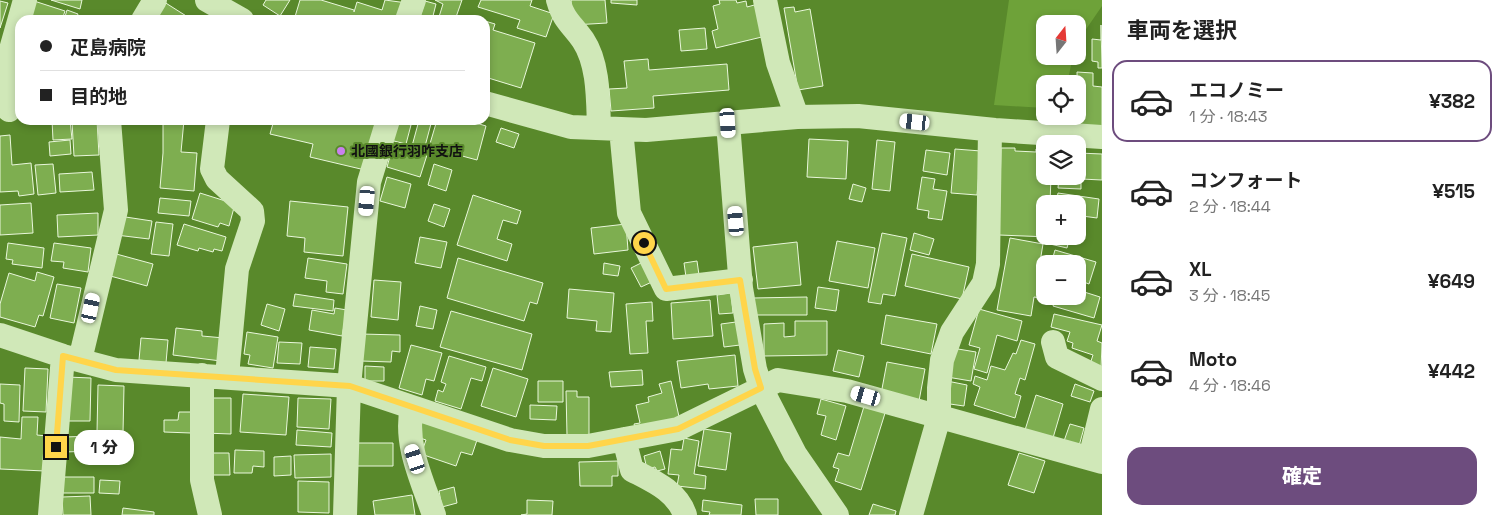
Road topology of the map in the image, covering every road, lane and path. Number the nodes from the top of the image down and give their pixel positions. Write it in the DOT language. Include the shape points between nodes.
graph roads {
  1 [pos="25,0"];
  2 [pos="155,0"];
  3 [pos="208,0"];
  4 [pos="414,0"];
  5 [pos="558,0"];
  6 [pos="764,0"];
  7 [pos="21,15"];
  8 [pos="145,15"];
  9 [pos="234,15"];
  10 [pos="409,15"];
  11 [pos="15,35"];
  12 [pos="490,104"];
  13 [pos="10,109"];
  14 [pos="797,117"];
  15 [pos="728,123"];
  16 [pos="109,125"];
  17 [pos="217,125"];
  18 [pos="386,125"];
  19 [pos="610,129"];
  20 [pos="990,130"];
  21 [pos="1102,137"];
  22 [pos="740,280"];
  23 [pos="0,335"];
  24 [pos="1053,342"];
  25 [pos="72,358"];
  26 [pos="202,374"];
  27 [pos="226,376"];
  28 [pos="1102,379"];
  29 [pos="350,386"];
  30 [pos="761,388"];
  31 [pos="412,407"];
  32 [pos="1102,409"];
  33 [pos="939,417"];
  34 [pos="624,439"];
  35 [pos="1096,460"];
  36 [pos="50,515"];
  37 [pos="210,515"];
  38 [pos="344,515"];
  39 [pos="434,515"];
  40 [pos="684,515"];
  41 [pos="837,515"];
  42 [pos="911,515"];
  1 -- 7 [label="street"];
  2 -- 8 [label="street"];
  3 -- 9 [label="street"];
  4 -- 10 [label="street"];
  5 -- 19 [label="street" via="563,17 584,41"];
  6 -- 14 [label="street" via="778,63"];
  11 -- 13 [label="street" via="10,53"];
  12 -- 19 [label="street" via="571,127"];
  14 -- 15 [label="street"];
  14 -- 20 [label="street" via="858,116"];
  15 -- 19 [label="street" via="646,130"];
  15 -- 22 [label="street"];
  16 -- 25 [label="street" via="116,210"];
  17 -- 27 [label="street" via="212,170 252,211 253,221 237,269"];
  18 -- 29 [label="street" via="368,182"];
  19 -- 22 [label="street" via="629,212 666,289"];
  20 -- 21 [label="street"];
  20 -- 33 [label="street" via="988,264 984,284 952,332 942,360"];
  22 -- 30 [label="street"];
  23 -- 25 [label="street"];
  24 -- 28 [label="street" via="1057,357"];
  25 -- 26 [label="street" via="116,370"];
  25 -- 36 [label="street"];
  26 -- 27 [label="street"];
  26 -- 37 [label="street" via="202,480"];
  27 -- 29 [label="street"];
  29 -- 31 [label="street"];
  29 -- 38 [label="street"];
  30 -- 33 [label="street" via="778,380 847,391"];
  30 -- 34 [label="street" via="678,429"];
  30 -- 41 [label="street" via="795,454"];
  31 -- 34 [label="street" via="510,440 544,446 588,446"];
  31 -- 39 [label="street" via="409,441"];
  32 -- 35 [label="street"];
  33 -- 35 [label="street"];
  33 -- 42 [label="street"];
  34 -- 40 [label="street" via="632,470 664,486 682,507"];
}
